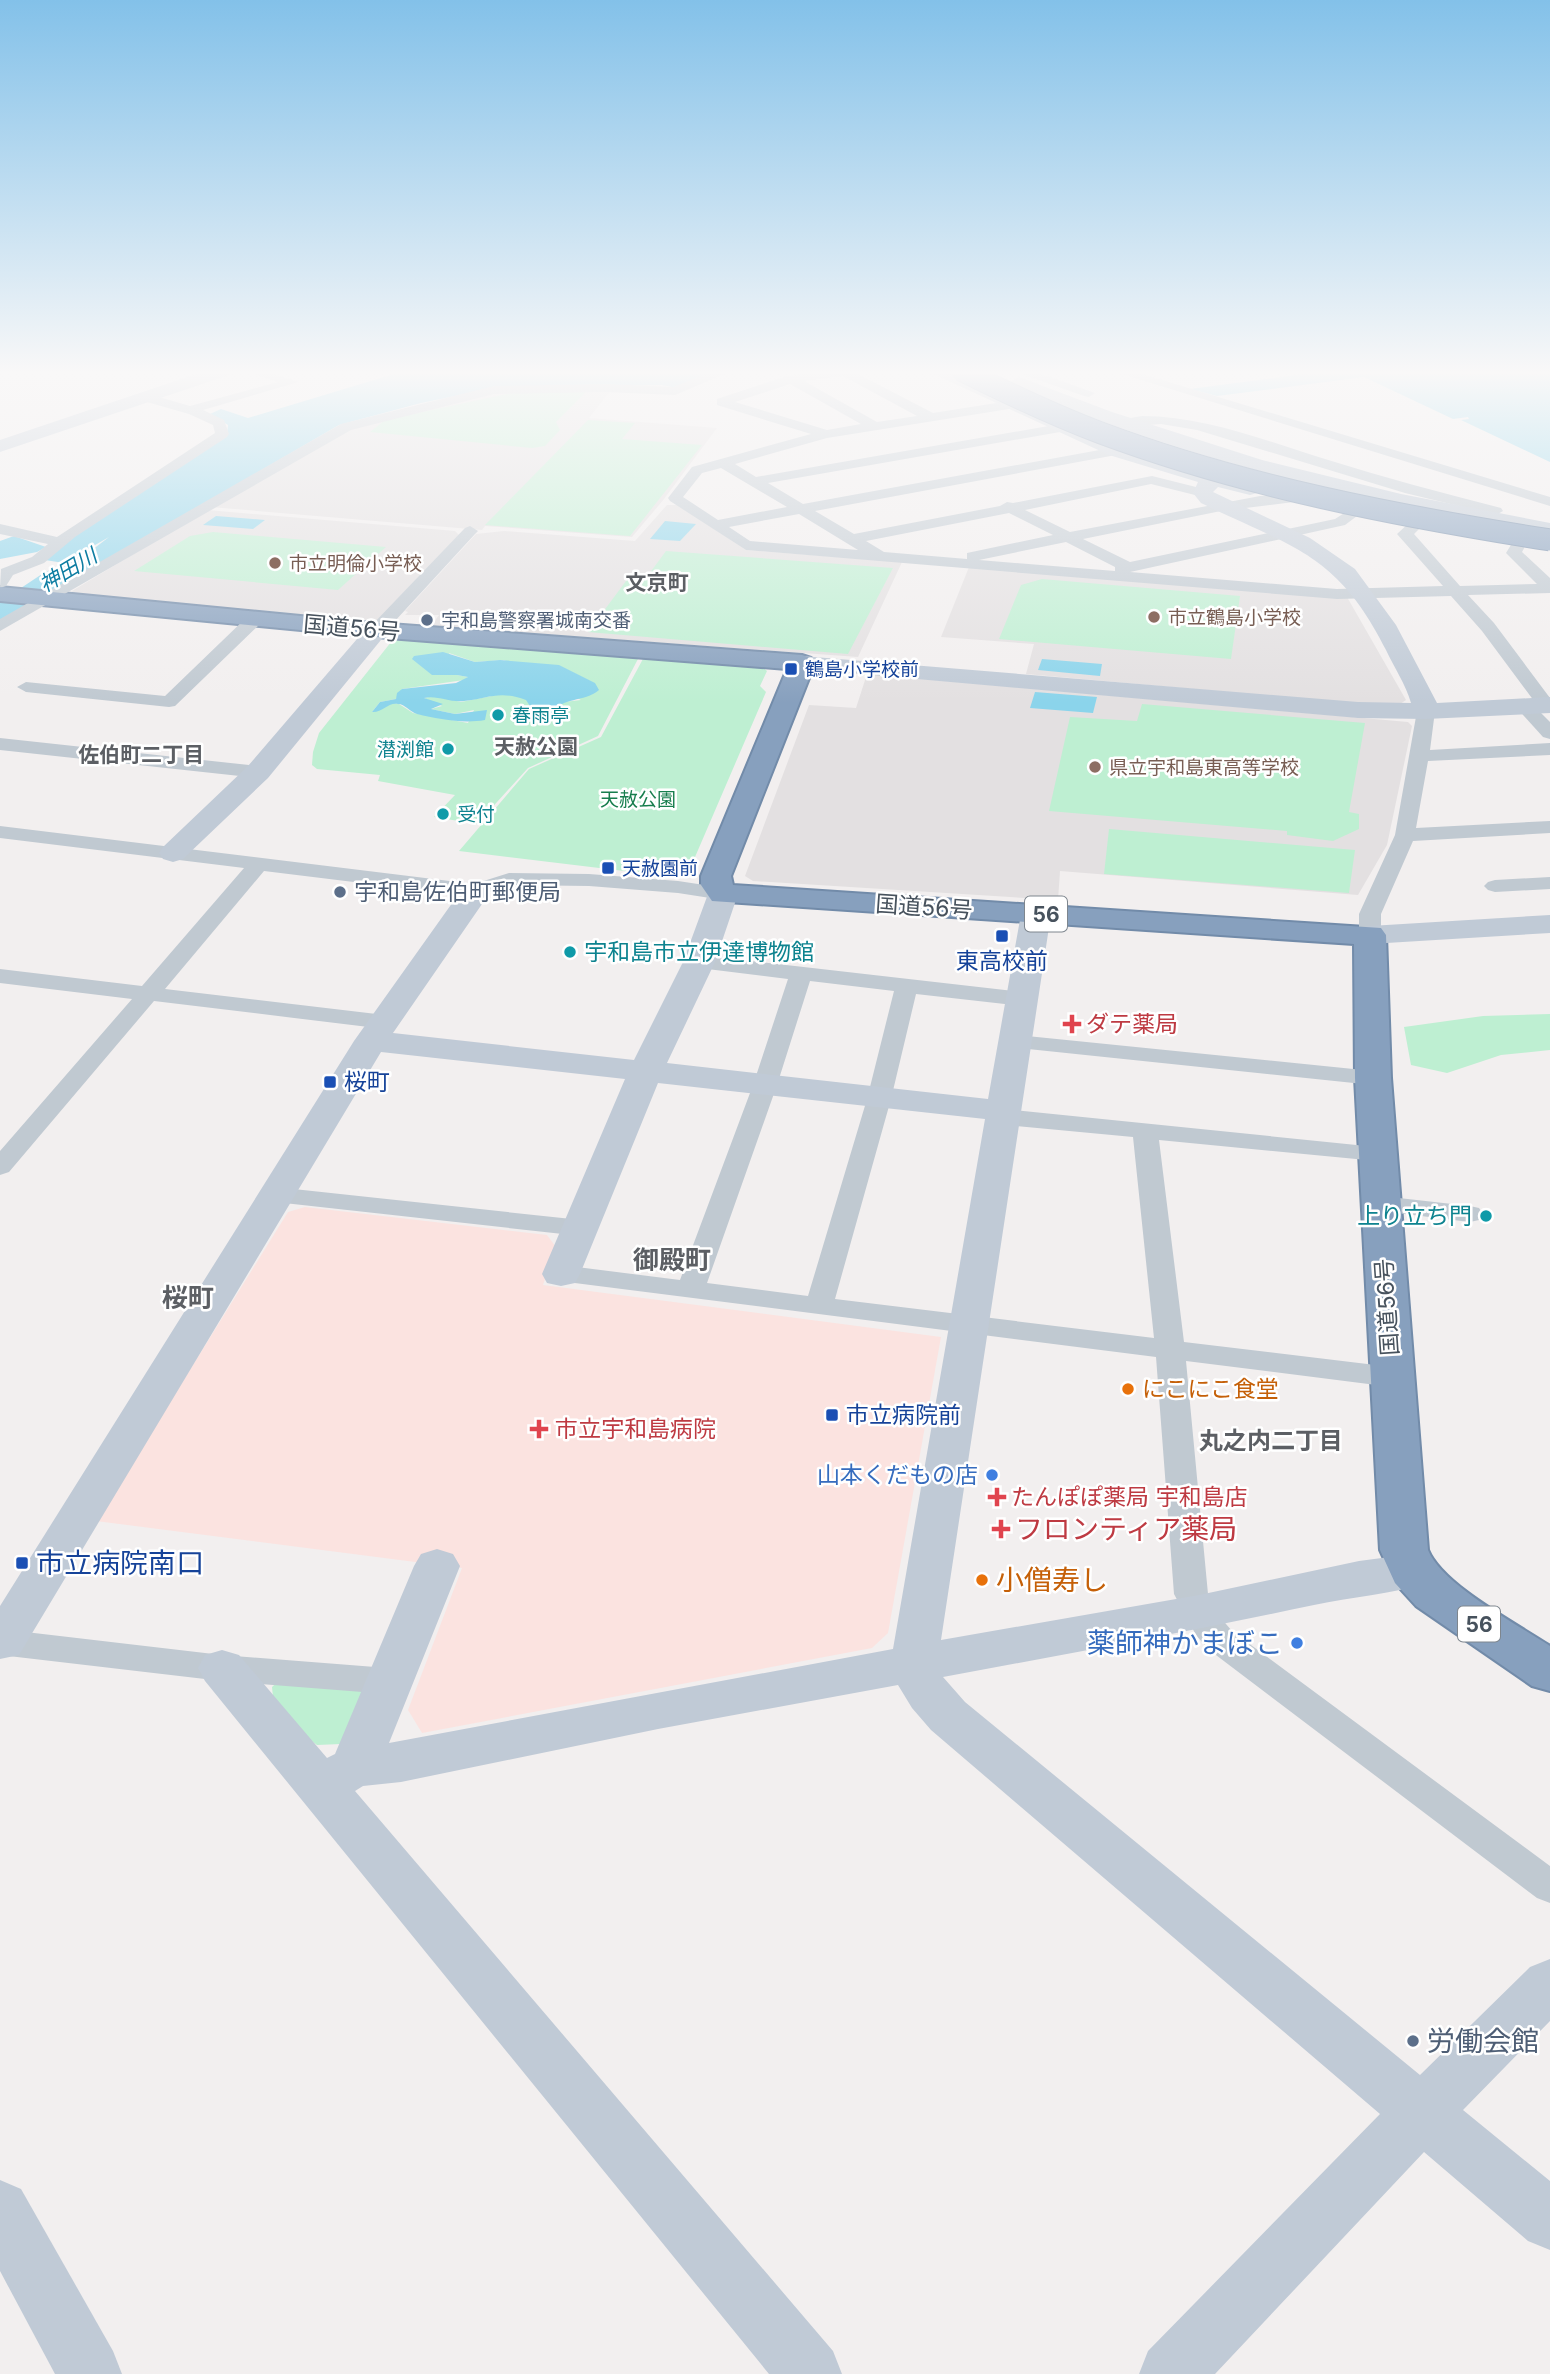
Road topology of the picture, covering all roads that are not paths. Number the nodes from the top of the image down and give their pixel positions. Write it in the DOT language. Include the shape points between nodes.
graph roads {
  1 [pos="151,481"];
  2 [pos="252,481"];
  3 [pos="689,481"];
  4 [pos="755,481"];
  5 [pos="953,481"];
  6 [pos="959,481"];
  7 [pos="1148,481"];
  8 [pos="1158,481"];
  9 [pos="1193,481"];
  10 [pos="1220,481"];
  11 [pos="1261,481"];
  12 [pos="1317,481"];
  13 [pos="1349,481"];
  14 [pos="1377,481"];
  15 [pos="1481,481"];
  16 [pos="1336,486"];
  17 [pos="1209,487"];
  18 [pos="1534,497"];
  19 [pos="1294,498"];
  20 [pos="1422,500"];
  21 [pos="1550,502"];
  22 [pos="1224,507"];
  23 [pos="1012,508"];
  24 [pos="803,509"];
  25 [pos="1354,513"];
  26 [pos="1495,515"];
  27 [pos="1415,524"];
  28 [pos="716,525"];
  29 [pos="0,529"];
  30 [pos="1550,529"];
  31 [pos="470,531"];
  32 [pos="1285,534"];
  33 [pos="1068,537"];
  34 [pos="854,539"];
  35 [pos="1550,540"];
  36 [pos="59,542"];
  37 [pos="1519,543"];
  38 [pos="1550,547"];
  39 [pos="880,558"];
  40 [pos="952,563"];
  41 [pos="1127,567"];
  42 [pos="1109,576"];
  43 [pos="2,583"];
  44 [pos="1550,588"];
  45 [pos="1459,592"];
  46 [pos="1363,594"];
  47 [pos="46,598"];
  48 [pos="255,619"];
  49 [pos="0,626"];
  50 [pos="377,630"];
  51 [pos="802,663"];
  52 [pos="26,687"];
  53 [pos="1540,705"];
  54 [pos="1426,711"];
  55 [pos="1550,733"];
  56 [pos="0,744"];
  57 [pos="1550,749"];
  58 [pos="1419,756"];
  59 [pos="258,772"];
  60 [pos="1550,827"];
  61 [pos="0,832"];
  62 [pos="1405,835"];
  63 [pos="173,853"];
  64 [pos="259,864"];
  65 [pos="1550,883"];
  66 [pos="1495,886"];
  67 [pos="476,891"];
  68 [pos="723,894"];
  69 [pos="1036,914"];
  70 [pos="1550,924"];
  71 [pos="1370,935"];
  72 [pos="699,962"];
  73 [pos="801,974"];
  74 [pos="0,976"];
  75 [pos="906,987"];
  76 [pos="147,994"];
  77 [pos="1024,999"];
  78 [pos="378,1032"];
  79 [pos="1017,1042"];
  80 [pos="645,1073"];
  81 [pos="1373,1079"];
  82 [pos="765,1085"];
  83 [pos="880,1098"];
  84 [pos="1004,1114"];
  85 [pos="1145,1130"];
  86 [pos="1377,1153"];
  87 [pos="0,1167"];
  88 [pos="275,1195"];
  89 [pos="1381,1204"];
  90 [pos="1470,1214"];
  91 [pos="581,1228"];
  92 [pos="561,1275"];
  93 [pos="691,1291"];
  94 [pos="819,1306"];
  95 [pos="967,1324"];
  96 [pos="1170,1349"];
  97 [pos="1392,1377"];
  98 [pos="437,1566"];
  99 [pos="1412,1571"];
  100 [pos="1199,1612"];
  101 [pos="1,1643"];
  102 [pos="914,1664"];
  103 [pos="222,1668"];
  104 [pos="1550,1672"];
  105 [pos="388,1681"];
  106 [pos="338,1777"];
  107 [pos="1550,1887"];
  108 [pos="1550,1984"];
  109 [pos="1421,2113"];
  110 [pos="0,2210"];
  111 [pos="1550,2220"];
  112 [pos="90,2374"];
  113 [pos="810,2374"];
  114 [pos="1171,2374"];
  1 -- 36 [label="street"];
  2 -- 47 [label="street"];
  3 -- 28 [label="street" via="675,498"];
  4 -- 24 [label="street"];
  5 -- 24 [label="street"];
  6 -- 23 [label="street"];
  7 -- 23 [label="street"];
  8 -- 17 [label="street" via="1185,490"];
  9 -- 17 [label="street"];
  10 -- 17 [label="street"];
  11 -- 35 [label="highway, bridge" via="1374,510"];
  12 -- 16 [label="street"];
  13 -- 16 [label="street"];
  14 -- 20 [label="street"];
  15 -- 18 [label="street"];
  16 -- 20 [label="street"];
  17 -- 19 [label="street"];
  17 -- 22 [label="street" via="1208,499"];
  18 -- 21 [label="street"];
  18 -- 26 [label="street"];
  19 -- 22 [label="street"];
  19 -- 25 [label="street"];
  20 -- 26 [label="street"];
  22 -- 32 [label="street"];
  22 -- 33 [label="street"];
  23 -- 33 [label="street"];
  23 -- 34 [label="street"];
  24 -- 28 [label="street"];
  24 -- 34 [label="street"];
  25 -- 27 [label="street"];
  25 -- 32 [label="street" via="1339,522"];
  26 -- 30 [label="street"];
  27 -- 37 [label="street"];
  27 -- 45 [label="street" via="1405,534"];
  28 -- 39 [label="street" via="746,545"];
  29 -- 36 [label="street"];
  31 -- 50 [label="street"];
  32 -- 41 [label="street"];
  32 -- 46 [label="street" via="1332,561"];
  33 -- 40 [label="street"];
  33 -- 41 [label="street"];
  34 -- 39 [label="street"];
  36 -- 43 [label="street"];
  37 -- 38 [label="street"];
  37 -- 44 [label="street" via="1514,553"];
  39 -- 40 [label="street"];
  40 -- 42 [label="street"];
  41 -- 42 [label="street"];
  42 -- 46 [label="street"];
  43 -- 47 [label="highway, 国道56号"];
  44 -- 45 [label="street"];
  45 -- 46 [label="street"];
  45 -- 53 [label="street"];
  46 -- 54 [label="street"];
  47 -- 48 [label="highway, 国道56号"];
  47 -- 49 [label="street"];
  48 -- 50 [label="highway, 国道56号"];
  48 -- 52 [label="street" via="169,702"];
  50 -- 51 [label="highway, 国道56号"];
  50 -- 59 [label="street"];
  51 -- 54 [label="street" via="1346,709"];
  51 -- 68 [label="highway" via="716,876"];
  53 -- 54 [label="street"];
  53 -- 55 [label="street"];
  54 -- 58 [label="street"];
  56 -- 59 [label="street"];
  57 -- 58 [label="street"];
  58 -- 62 [label="street"];
  59 -- 63 [label="street"];
  60 -- 62 [label="street"];
  61 -- 63 [label="street"];
  62 -- 71 [label="street" via="1370,914"];
  63 -- 64 [label="street"];
  64 -- 67 [label="street"];
  64 -- 76 [label="street"];
  65 -- 66 [label="street"];
  67 -- 68 [label="street" via="509,878 674,897"];
  67 -- 78 [label="street"];
  68 -- 69 [label="highway, 国道56号 / 56"];
  68 -- 72 [label="street"];
  69 -- 71 [label="highway, 国道56号 / 56"];
  69 -- 77 [label="street"];
  70 -- 71 [label="street"];
  71 -- 81 [label="highway, 国道56号"];
  72 -- 73 [label="street"];
  72 -- 80 [label="street"];
  73 -- 75 [label="street"];
  73 -- 82 [label="street"];
  74 -- 76 [label="street"];
  75 -- 77 [label="street"];
  75 -- 83 [label="street"];
  76 -- 78 [label="street"];
  76 -- 87 [label="street"];
  77 -- 79 [label="street"];
  78 -- 80 [label="street"];
  78 -- 88 [label="street"];
  79 -- 81 [label="street"];
  79 -- 84 [label="street"];
  80 -- 82 [label="street"];
  80 -- 91 [label="street"];
  81 -- 86 [label="highway, 国道56号"];
  82 -- 83 [label="street"];
  82 -- 93 [label="street"];
  83 -- 84 [label="street"];
  83 -- 94 [label="street"];
  84 -- 85 [label="street"];
  84 -- 95 [label="street"];
  85 -- 86 [label="street"];
  85 -- 96 [label="street"];
  86 -- 89 [label="highway, 国道56号"];
  88 -- 91 [label="street"];
  88 -- 101 [label="street"];
  89 -- 90 [label="street"];
  89 -- 97 [label="highway, 国道56号"];
  91 -- 92 [label="street"];
  92 -- 93 [label="street"];
  93 -- 94 [label="street"];
  94 -- 95 [label="street"];
  95 -- 96 [label="street"];
  95 -- 102 [label="street"];
  96 -- 97 [label="street"];
  96 -- 100 [label="street" via="1191,1594"];
  97 -- 99 [label="highway, 国道56号" via="1404,1550"];
  98 -- 105 [label="street"];
  99 -- 100 [label="street"];
  99 -- 104 [label="highway, 56" via="1433,1593"];
  100 -- 102 [label="street"];
  100 -- 107 [label="street" via="1220,1640"];
  101 -- 103 [label="street"];
  102 -- 106 [label="street" via="658,1710"];
  102 -- 109 [label="street" via="924,1689 947,1716"];
  103 -- 105 [label="street"];
  103 -- 106 [label="street"];
  105 -- 106 [label="street"];
  106 -- 113 [label="street"];
  108 -- 109 [label="street"];
  109 -- 111 [label="street"];
  109 -- 114 [label="street"];
  110 -- 112 [label="street"];
}
